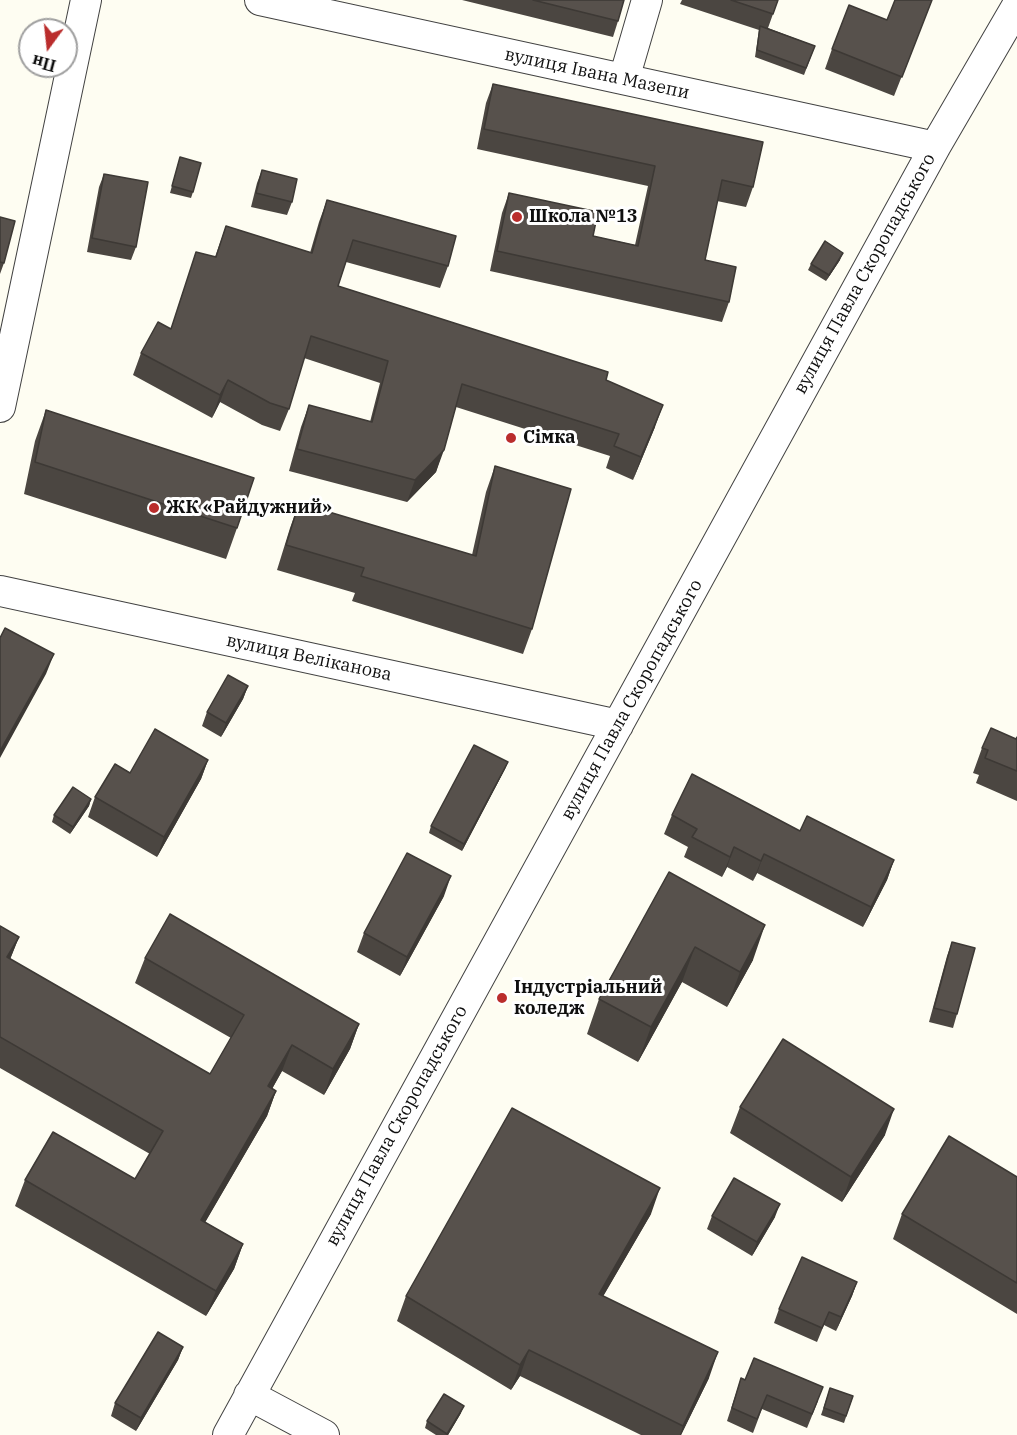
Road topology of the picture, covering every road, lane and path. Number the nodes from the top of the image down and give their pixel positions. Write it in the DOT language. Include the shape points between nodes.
graph roads {
  1 [pos="86,0"];
  2 [pos="260,0"];
  3 [pos="647,0"];
  4 [pos="1017,7"];
  5 [pos="624,79"];
  6 [pos="935,147"];
  7 [pos="0,407"];
  8 [pos="0,591"];
  9 [pos="618,725"];
  10 [pos="249,1395"];
  11 [pos="228,1435"];
  12 [pos="324,1435"];
  1 -- 7 [label="street"];
  2 -- 5 [label="street, вулиця Івана Мазепи"];
  3 -- 5 [label="street"];
  4 -- 6 [label="street, вулиця Павла Скоропадського"];
  5 -- 6 [label="street, вулиця Івана Мазепи"];
  6 -- 9 [label="street, вулиця Павла Скоропадського"];
  8 -- 9 [label="street, вулиця Веліканова"];
  9 -- 10 [label="street, вулиця Павла Скоропадського"];
  10 -- 11 [label="street, вулиця Павла Скоропадського"];
  10 -- 12 [label="street"];
}
